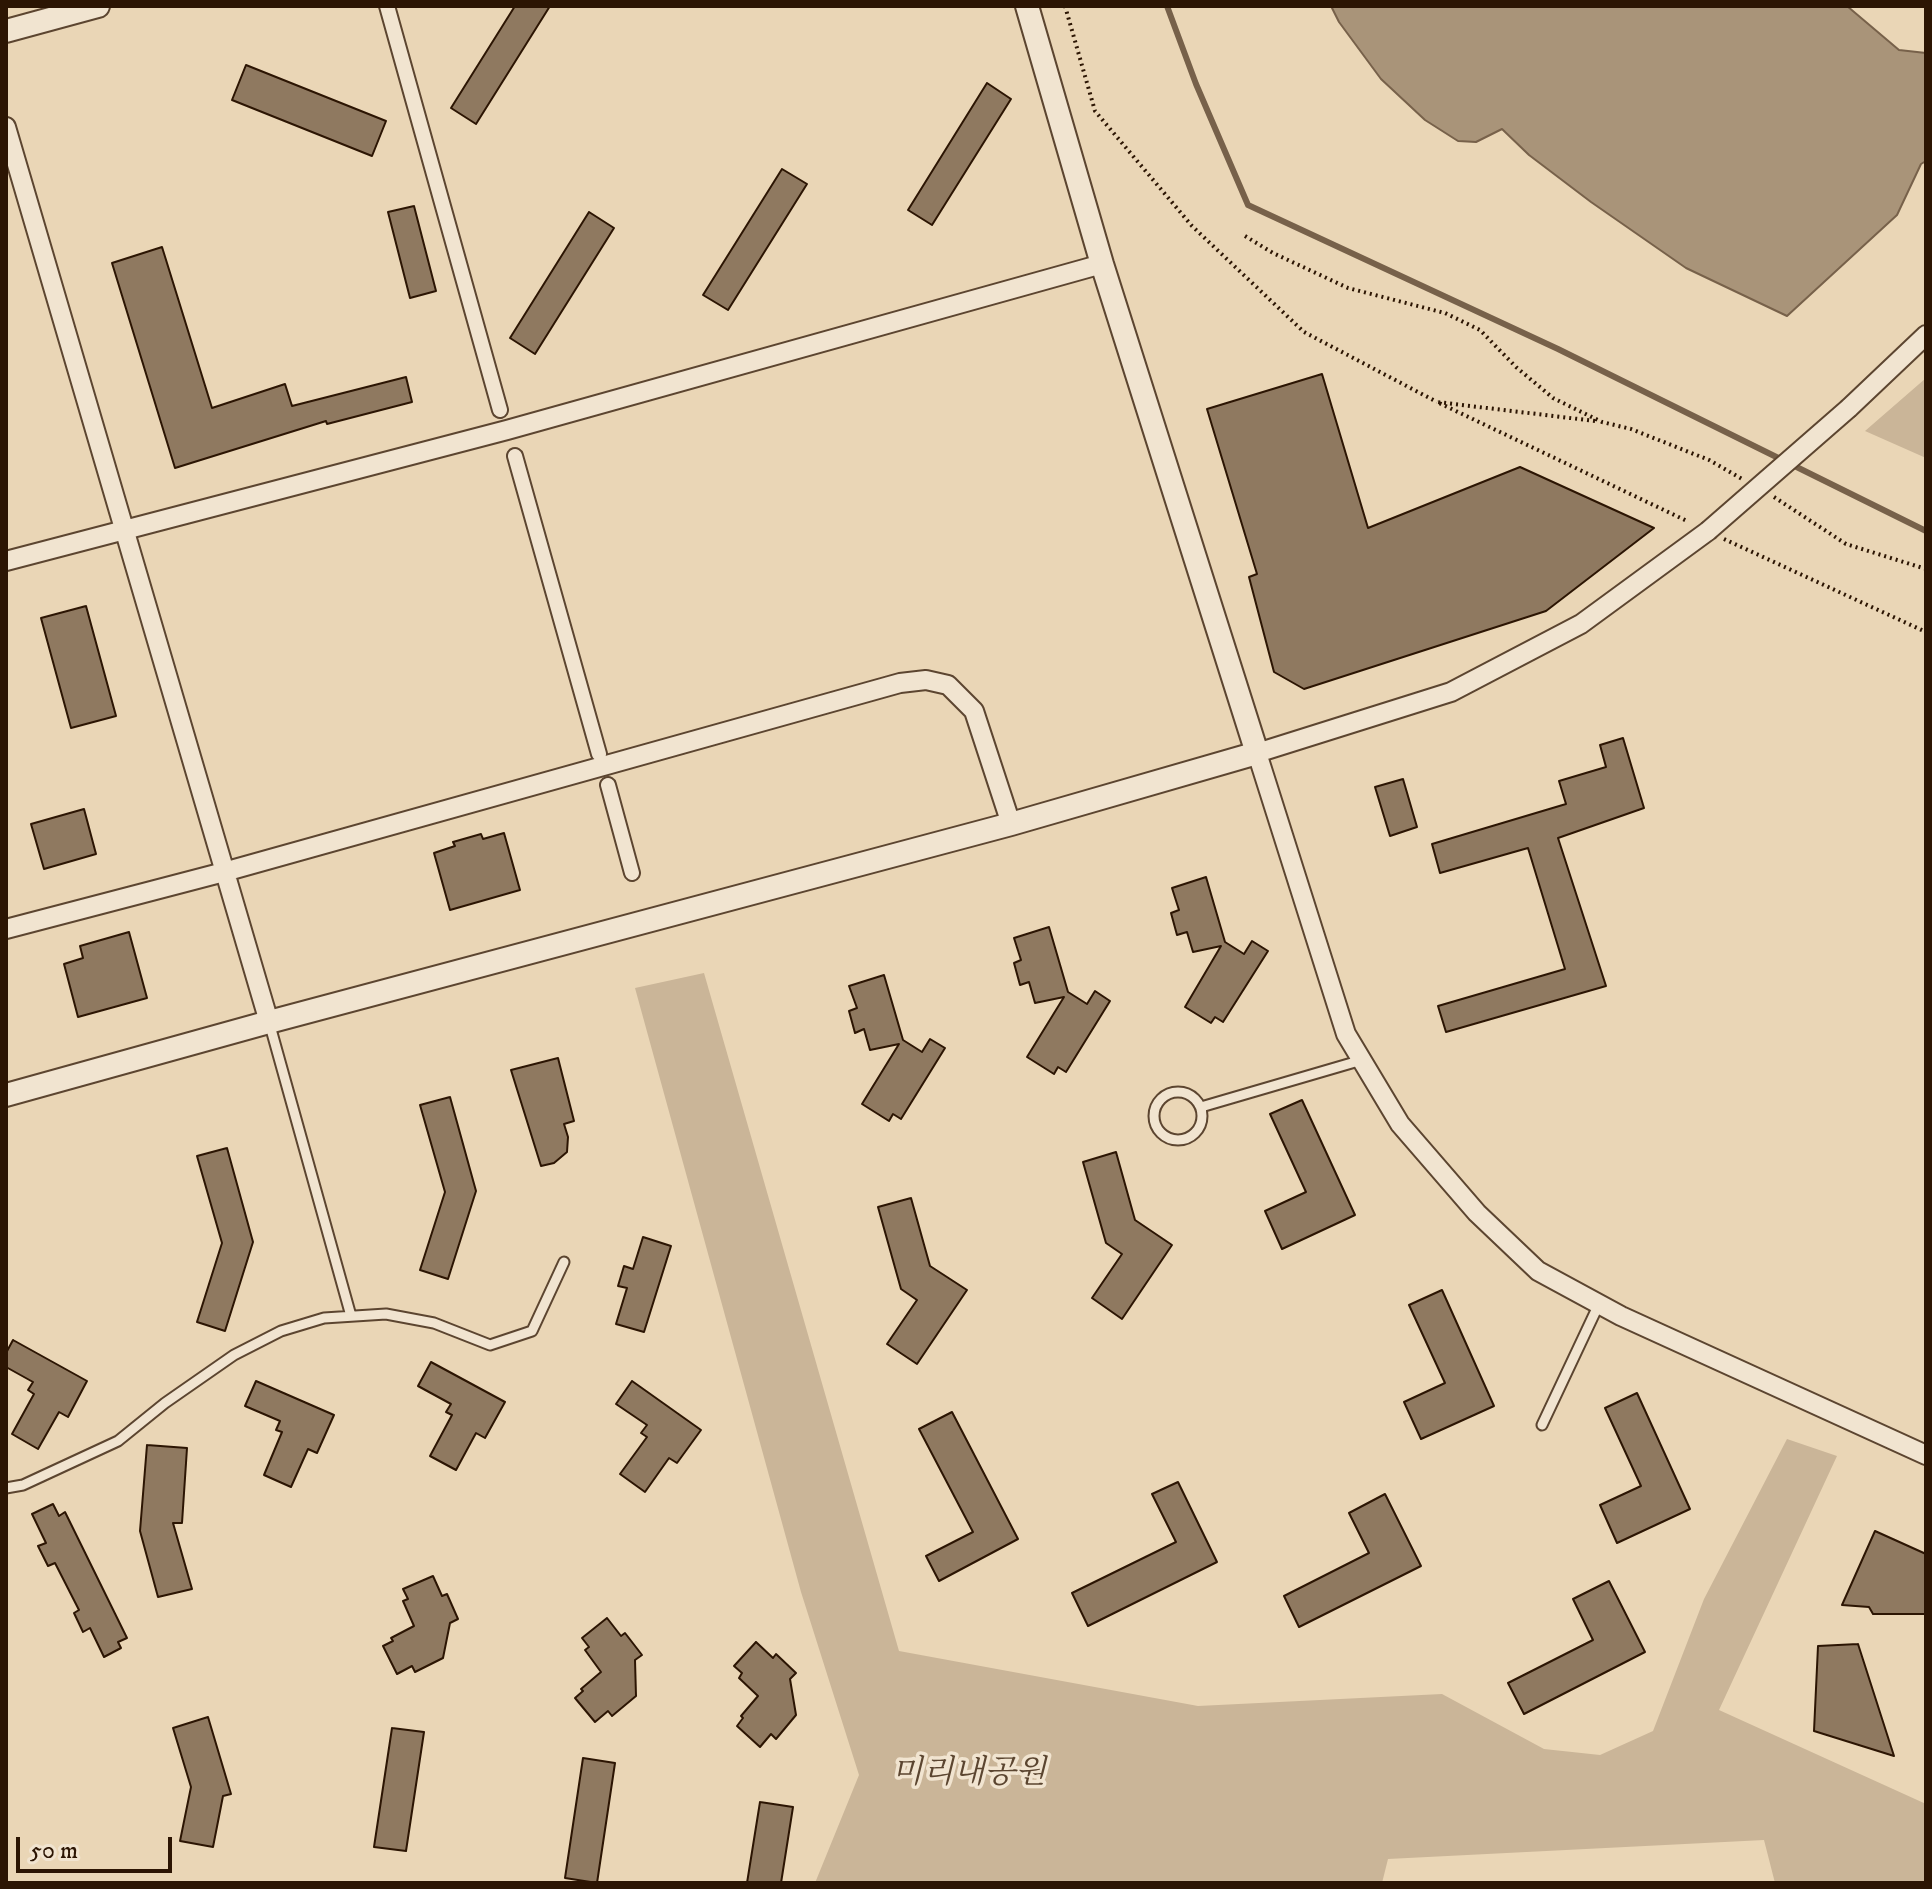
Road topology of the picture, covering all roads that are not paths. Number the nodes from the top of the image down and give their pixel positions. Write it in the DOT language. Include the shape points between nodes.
graph roads {
  1 [pos="98,6"];
  2 [pos="387,6"];
  3 [pos="1027,6"];
  4 [pos="6,31"];
  5 [pos="6,127"];
  6 [pos="1102,264"];
  7 [pos="1926,335"];
  8 [pos="500,410"];
  9 [pos="515,456"];
  10 [pos="123,531"];
  11 [pos="6,561"];
  12 [pos="1257,753"];
  13 [pos="599,754"];
  14 [pos="608,785"];
  15 [pos="1011,824"];
  16 [pos="224,872"];
  17 [pos="632,873"];
  18 [pos="6,929"];
  19 [pos="269,1022"];
  20 [pos="1362,1060"];
  21 [pos="6,1095"];
  22 [pos="1201,1107"];
  23 [pos="564,1262"];
  24 [pos="1599,1304"];
  25 [pos="351,1316"];
  26 [pos="1542,1425"];
  27 [pos="1926,1455"];
  28 [pos="6,1488"];
  1 -- 4 [label="street"];
  2 -- 8 [label="street"];
  3 -- 6 [label="street"];
  5 -- 10 [label="street"];
  6 -- 10 [label="street"];
  6 -- 12 [label="street"];
  7 -- 12 [label="street, bridge" via="1715,535 1581,624 1451,692"];
  9 -- 13 [label="street"];
  10 -- 11 [label="street"];
  10 -- 16 [label="street"];
  12 -- 15 [label="street"];
  12 -- 20 [label="street" via="1346,1034"];
  14 -- 17 [label="street"];
  15 -- 16 [label="street" via="974,711 948,685 926,680"];
  15 -- 19 [label="street"];
  16 -- 18 [label="street"];
  16 -- 19 [label="street"];
  19 -- 21 [label="street"];
  19 -- 25 [label="lane"];
  20 -- 22 [label="lane"];
  20 -- 24 [label="street" via="1400,1124 1477,1213 1538,1271"];
  22 -- 22 [label="lane" via="1183,1092 1168,1093 1153,1111 1156,1127 1175,1140 1192,1136 1201,1123"];
  23 -- 25 [label="lane" via="532,1331 490,1345 434,1323 386,1314"];
  24 -- 26 [label="lane"];
  24 -- 27 [label="street"];
  25 -- 28 [label="lane" via="281,1331 234,1355 118,1441"];
}
